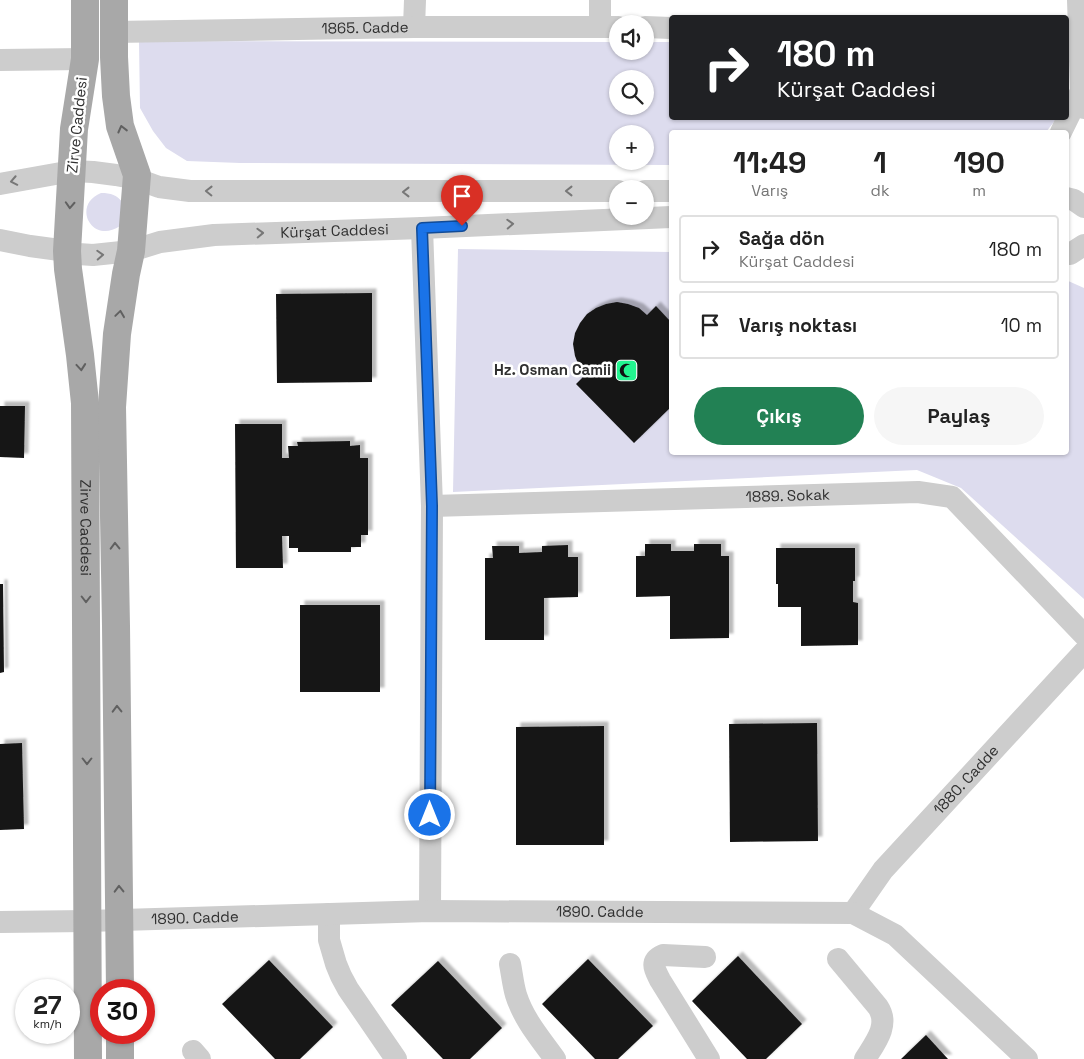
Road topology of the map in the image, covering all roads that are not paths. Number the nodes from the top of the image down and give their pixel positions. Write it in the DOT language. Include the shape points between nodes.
graph roads {
  1 [pos="85,0"];
  2 [pos="114,0"];
  3 [pos="415,0"];
  4 [pos="600,0"];
  5 [pos="1078,0"];
  6 [pos="414,27"];
  7 [pos="609,27"];
  8 [pos="654,27"];
  9 [pos="669,28"];
  10 [pos="1076,31"];
  11 [pos="114,32"];
  12 [pos="85,59"];
  13 [pos="0,60"];
  14 [pos="1082,99"];
  15 [pos="1069,119"];
  16 [pos="72,171"];
  17 [pos="137,179"];
  18 [pos="0,184"];
  19 [pos="609,191"];
  20 [pos="654,191"];
  21 [pos="669,191"];
  22 [pos="1069,199"];
  23 [pos="1084,207"];
  24 [pos="669,217"];
  25 [pos="422,228"];
  26 [pos="0,240"];
  27 [pos="68,250"];
  28 [pos="131,251"];
  29 [pos="432,506"];
  30 [pos="1084,636"];
  31 [pos="1084,652"];
  32 [pos="430,911"];
  33 [pos="853,913"];
  34 [pos="329,914"];
  35 [pos="119,920"];
  36 [pos="88,921"];
  37 [pos="0,922"];
  38 [pos="705,957"];
  39 [pos="838,959"];
  40 [pos="510,964"];
  41 [pos="120,979"];
  42 [pos="120,1044"];
  43 [pos="88,1059"];
  44 [pos="120,1059"];
  45 [pos="396,1059"];
  46 [pos="555,1059"];
  47 [pos="709,1059"];
  48 [pos="865,1059"];
  49 [pos="1027,1059"];
  1 -- 12 [label="main road, Zirve Caddesi"];
  2 -- 11 [label="main road, Zirve Caddesi"];
  3 -- 6 [label="street"];
  4 -- 7 [label="street"];
  5 -- 10 [label="street"];
  6 -- 7 [label="street, 1865. Cadde"];
  6 -- 11 [label="street, 1865. Cadde"];
  8 -- 9 [label="street"];
  10 -- 14 [label="street"];
  17 -- 11 [label="main road, Zirve Caddesi, one-way" via="120,126"];
  12 -- 13 [label="street"];
  12 -- 16 [label="main road, Zirve Caddesi" via="75,117"];
  14 -- 15 [label="street"];
  16 -- 17 [label="street"];
  16 -- 18 [label="street, one-way"];
  16 -- 27 [label="main road, Zirve Caddesi, one-way"];
  19 -- 17 [label="street, one-way" via="190,191 159,187"];
  17 -- 28 [label="main road, Zirve Caddesi"];
  20 -- 21 [label="street"];
  22 -- 23 [label="street"];
  25 -- 24 [label="street, Kürşat Caddesi, one-way"];
  28 -- 25 [label="street, Kürşat Caddesi, one-way" via="160,242 214,235"];
  25 -- 29 [label="street"];
  26 -- 27 [label="street, Kürşat Caddesi"];
  27 -- 28 [label="street, Kürşat Caddesi, one-way" via="93,255"];
  27 -- 36 [label="main road, Zirve Caddesi, one-way" via="85,403"];
  35 -- 28 [label="main road, Zirve Caddesi, one-way" via="112,408 117,334"];
  29 -- 30 [label="street, 1889. Sokak" via="918,492 952,497"];
  29 -- 32 [label="street"];
  31 -- 33 [label="street, 1880. Cadde" via="883,870"];
  32 -- 33 [label="street, 1890. Cadde"];
  32 -- 34 [label="street, 1890. Cadde"];
  33 -- 49 [label="street, 1890. Cadde" via="894,935"];
  34 -- 35 [label="street, 1890. Cadde"];
  34 -- 45 [label="street" via="329,940 341,976"];
  35 -- 36 [label="street, 1890. Cadde"];
  35 -- 41 [label="main road, Zirve Caddesi"];
  36 -- 37 [label="street, 1890. Cadde"];
  36 -- 43 [label="main road, Zirve Caddesi"];
  38 -- 47 [label="street" via="663,955 655,960 654,969"];
  39 -- 48 [label="street" via="882,1013 883,1026"];
  40 -- 46 [label="street" via="522,1009"];
  42 -- 44 [label="main road"];
}
